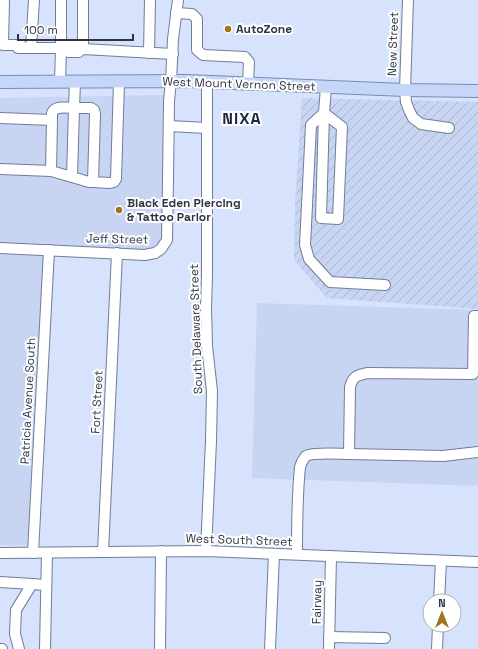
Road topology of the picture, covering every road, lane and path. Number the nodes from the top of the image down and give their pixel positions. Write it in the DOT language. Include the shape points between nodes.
graph roads {
  1 [pos="1,0"];
  2 [pos="4,0"];
  3 [pos="62,0"];
  4 [pos="83,0"];
  5 [pos="150,0"];
  6 [pos="178,0"];
  7 [pos="408,0"];
  8 [pos="30,1"];
  9 [pos="176,13"];
  10 [pos="0,21"];
  11 [pos="0,48"];
  12 [pos="28,48"];
  13 [pos="63,48"];
  14 [pos="82,49"];
  15 [pos="148,53"];
  16 [pos="173,54"];
  17 [pos="171,81"];
  18 [pos="0,82"];
  19 [pos="60,82"];
  20 [pos="75,82"];
  21 [pos="119,82"];
  22 [pos="207,83"];
  23 [pos="248,84"];
  24 [pos="326,87"];
  25 [pos="405,90"];
  26 [pos="478,91"];
  27 [pos="74,108"];
  28 [pos="324,113"];
  29 [pos="0,118"];
  30 [pos="52,120"];
  31 [pos="169,126"];
  32 [pos="207,128"];
  33 [pos="449,128"];
  34 [pos="0,169"];
  35 [pos="50,171"];
  36 [pos="72,177"];
  37 [pos="92,182"];
  38 [pos="306,218"];
  39 [pos="321,218"];
  40 [pos="0,248"];
  41 [pos="49,250"];
  42 [pos="117,253"];
  43 [pos="385,285"];
  44 [pos="478,316"];
  45 [pos="475,374"];
  46 [pos="478,452"];
  47 [pos="349,454"];
  48 [pos="161,551"];
  49 [pos="206,551"];
  50 [pos="103,552"];
  51 [pos="0,553"];
  52 [pos="33,553"];
  53 [pos="47,553"];
  54 [pos="274,554"];
  55 [pos="296,554"];
  56 [pos="331,556"];
  57 [pos="442,561"];
  58 [pos="478,562"];
  59 [pos="0,582"];
  60 [pos="32,584"];
  61 [pos="46,585"];
  62 [pos="440,593"];
  63 [pos="438,633"];
  64 [pos="329,637"];
  65 [pos="385,638"];
  66 [pos="19,649"];
  67 [pos="45,649"];
  68 [pos="160,649"];
  69 [pos="270,649"];
  70 [pos="329,649"];
  71 [pos="437,649"];
  1 -- 10 [label="street"];
  2 -- 12 [label="street" via="3,45 21,45"];
  3 -- 13 [label="street"];
  4 -- 14 [label="street"];
  5 -- 15 [label="street"];
  6 -- 9 [label="street"];
  7 -- 25 [label="street, New Street"];
  8 -- 12 [label="street" via="32,34"];
  9 -- 16 [label="street"];
  9 -- 23 [label="street" via="192,14 197,19 197,50 203,55 245,56 249,62"];
  11 -- 12 [label="street"];
  12 -- 13 [label="street"];
  13 -- 14 [label="street" via="68,45 79,45"];
  13 -- 19 [label="street"];
  14 -- 15 [label="street"];
  15 -- 16 [label="street"];
  16 -- 17 [label="street"];
  17 -- 21 [label="main road, West Mount Vernon Street"];
  17 -- 22 [label="main road, West Mount Vernon Street"];
  17 -- 31 [label="street"];
  18 -- 19 [label="main road, West Mount Vernon Street"];
  19 -- 20 [label="main road, West Mount Vernon Street"];
  20 -- 21 [label="main road, West Mount Vernon Street"];
  20 -- 27 [label="street"];
  21 -- 37 [label="street" via="116,179 110,183"];
  22 -- 23 [label="main road, West Mount Vernon Street"];
  22 -- 32 [label="street, South Delaware Street"];
  23 -- 24 [label="main road, West Mount Vernon Street"];
  24 -- 25 [label="main road, West Mount Vernon Street"];
  24 -- 28 [label="street"];
  25 -- 26 [label="main road, West Mount Vernon Street"];
  25 -- 33 [label="street, New Street" via="408,110 413,118 421,124"];
  27 -- 30 [label="street" via="57,108 52,112"];
  27 -- 36 [label="street"];
  27 -- 37 [label="street" via="91,108 95,114"];
  28 -- 38 [label="street" via="311,125"];
  28 -- 39 [label="street"];
  28 -- 39 [label="street" via="342,127 338,219"];
  29 -- 30 [label="street"];
  30 -- 35 [label="street"];
  31 -- 32 [label="street"];
  31 -- 42 [label="street, Jeff Street" via="167,240 155,253"];
  32 -- 49 [label="street, South Delaware Street" via="206,308 212,391"];
  34 -- 35 [label="street"];
  35 -- 36 [label="street"];
  36 -- 37 [label="street"];
  38 -- 39 [label="street"];
  38 -- 43 [label="street" via="305,245 309,259 330,282"];
  40 -- 41 [label="street, Jeff Street"];
  41 -- 42 [label="street, Jeff Street"];
  41 -- 52 [label="street, Patricia Avenue South"];
  42 -- 50 [label="street, Fort Street"];
  44 -- 45 [label="street" via="474,316"];
  45 -- 47 [label="street" via="368,373 355,377 350,387"];
  46 -- 47 [label="street" via="443,456"];
  47 -- 55 [label="street" via="316,454 306,456 303,460 300,466"];
  48 -- 49 [label="street, West South Street"];
  48 -- 50 [label="street, West South Street"];
  48 -- 68 [label="street"];
  49 -- 54 [label="street, West South Street"];
  50 -- 53 [label="street, West South Street"];
  51 -- 52 [label="street, West South Street"];
  52 -- 53 [label="street, West South Street"];
  53 -- 61 [label="street"];
  54 -- 55 [label="street, West South Street"];
  54 -- 69 [label="street"];
  55 -- 56 [label="street, West South Street"];
  56 -- 57 [label="street, West South Street"];
  56 -- 64 [label="street, Fairway"];
  57 -- 58 [label="street, West South Street"];
  57 -- 62 [label="street"];
  59 -- 60 [label="street"];
  60 -- 61 [label="street"];
  60 -- 66 [label="street" via="16,610 15,634"];
  61 -- 67 [label="street"];
  63 -- 71 [label="street"];
  64 -- 65 [label="street"];
  64 -- 70 [label="street, Fairway"];
}
